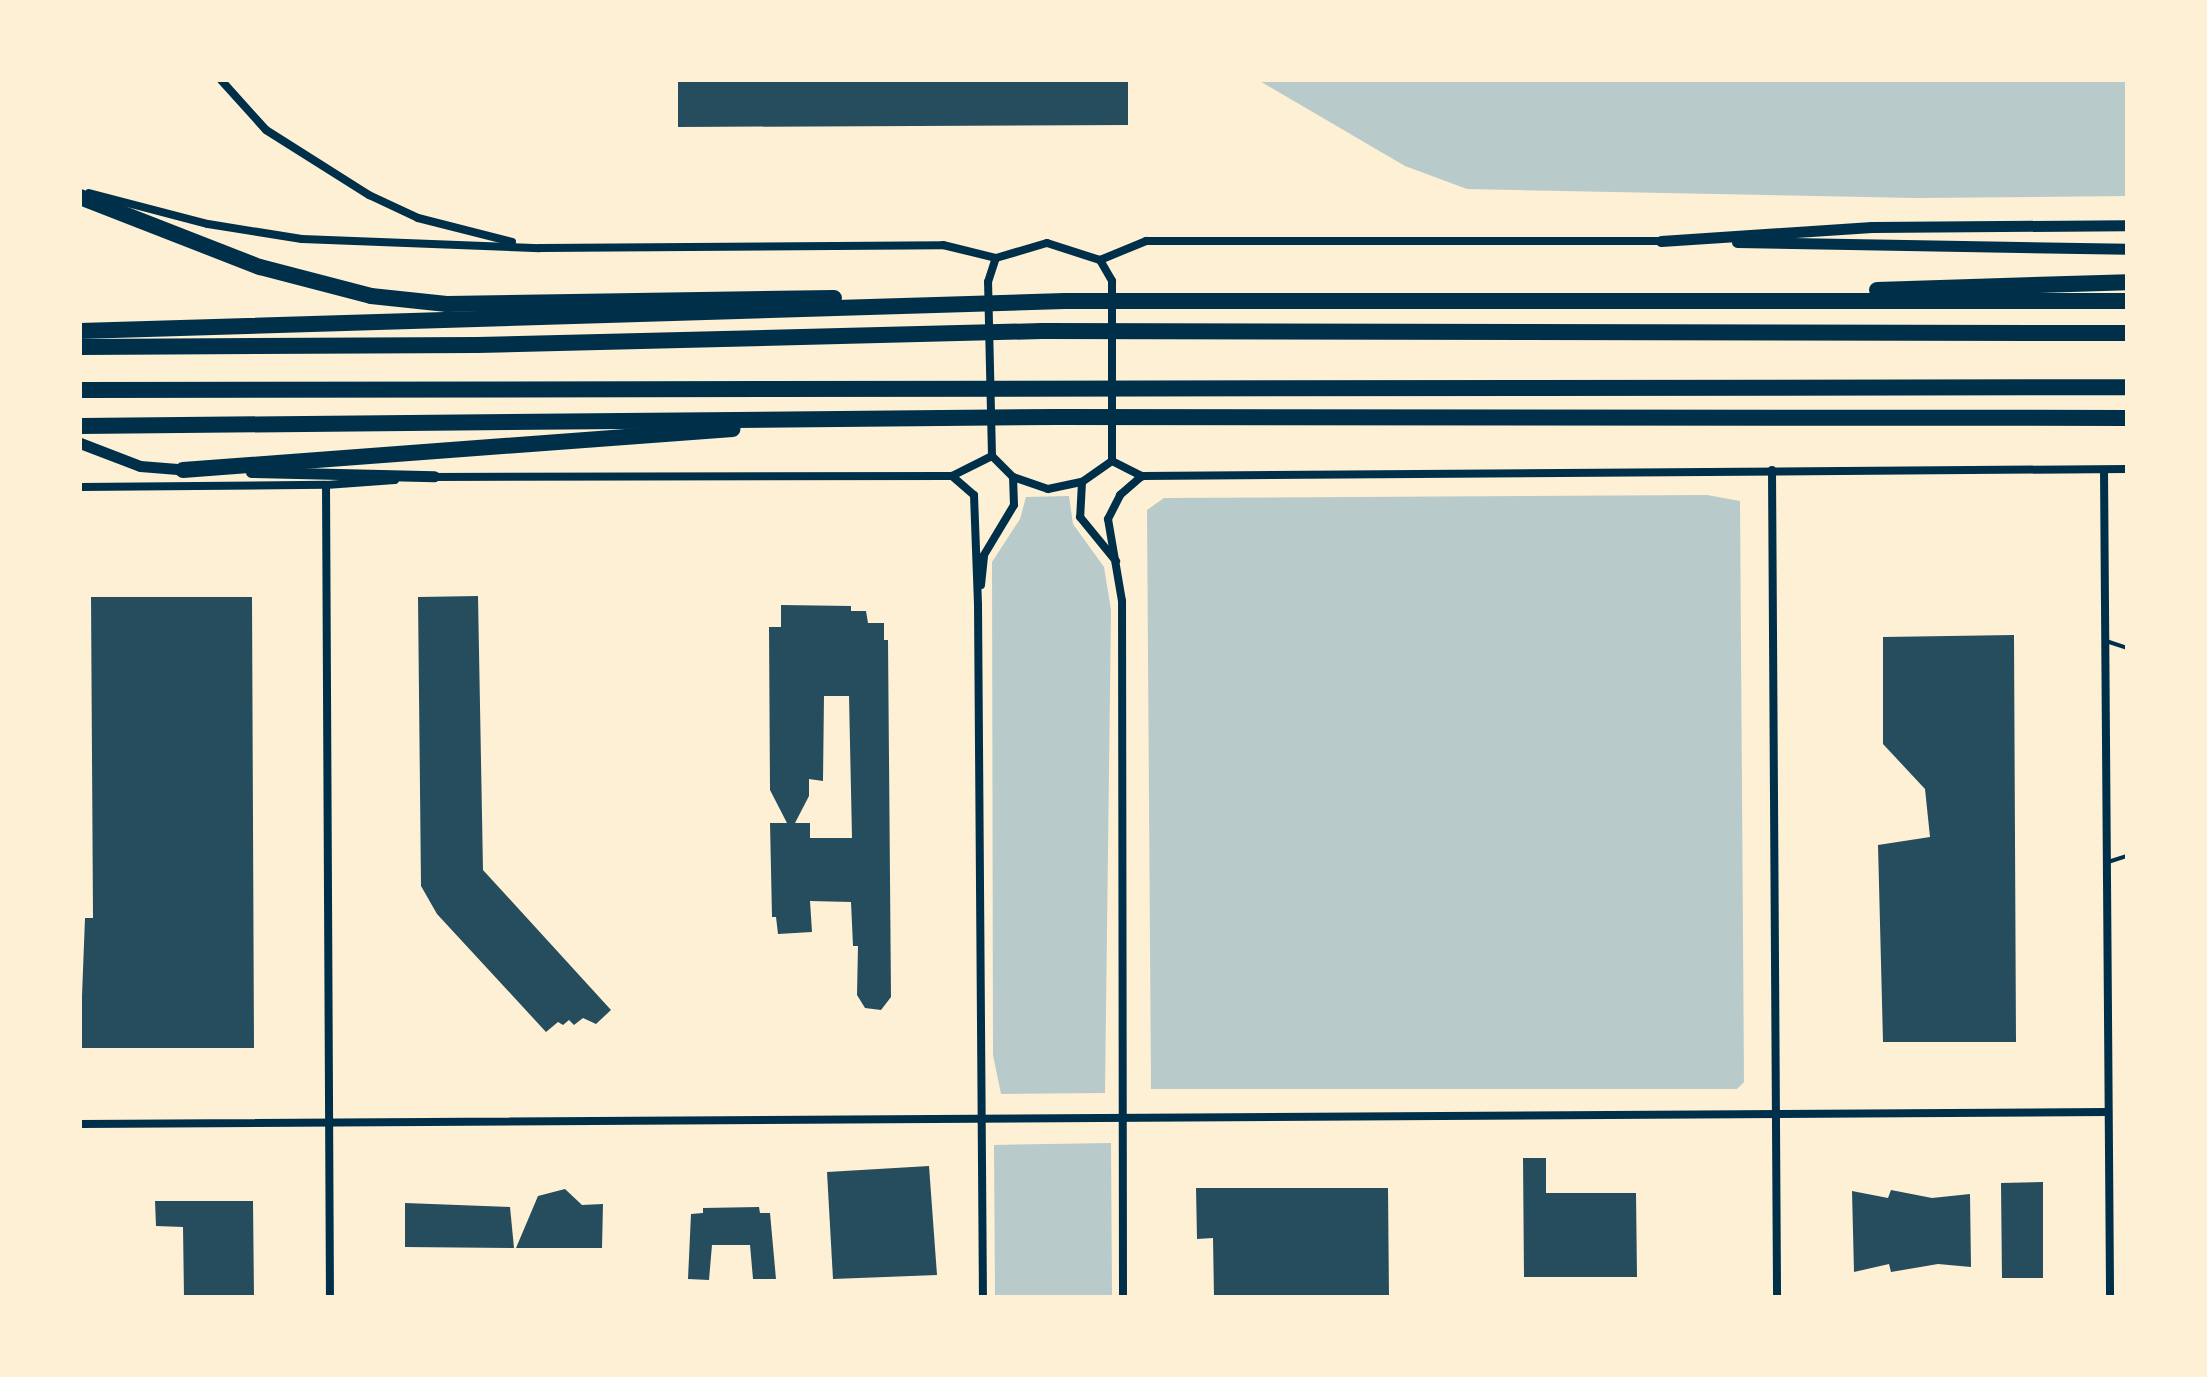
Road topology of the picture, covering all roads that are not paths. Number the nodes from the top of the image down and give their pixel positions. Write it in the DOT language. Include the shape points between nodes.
graph roads {
  1 [pos="221,80"];
  2 [pos="80,194"];
  3 [pos="2127,225"];
  4 [pos="1661,241"];
  5 [pos="528,247"];
  6 [pos="2127,249"];
  7 [pos="996,258"];
  8 [pos="1100,260"];
  9 [pos="2127,282"];
  10 [pos="1737,299"];
  11 [pos="2127,301"];
  12 [pos="972,302"];
  13 [pos="80,331"];
  14 [pos="2127,333"];
  15 [pos="80,347"];
  16 [pos="2127,387"];
  17 [pos="80,390"];
  18 [pos="880,418"];
  19 [pos="2127,418"];
  20 [pos="80,426"];
  21 [pos="80,443"];
  22 [pos="992,456"];
  23 [pos="1112,461"];
  24 [pos="2127,469"];
  25 [pos="183,470"];
  26 [pos="1772,470"];
  27 [pos="2104,470"];
  28 [pos="434,476"];
  29 [pos="952,476"];
  30 [pos="1142,476"];
  31 [pos="1013,477"];
  32 [pos="1082,482"];
  33 [pos="326,485"];
  34 [pos="80,487"];
  35 [pos="1116,562"];
  36 [pos="978,605"];
  37 [pos="2106,641"];
  38 [pos="2127,648"];
  39 [pos="2127,856"];
  40 [pos="2108,862"];
  41 [pos="2108,1112"];
  42 [pos="1777,1114"];
  43 [pos="1121,1118"];
  44 [pos="982,1120"];
  45 [pos="329,1123"];
  46 [pos="80,1124"];
  47 [pos="330,1297"];
  48 [pos="983,1297"];
  49 [pos="1123,1297"];
  50 [pos="1777,1297"];
  51 [pos="2110,1297"];
  1 -- 5 [label="street" via="266,130 369,195 418,218"];
  2 -- 5 [label="street" via="302,239"];
  2 -- 12 [label="highway" via="260,267 371,296 447,304 795,296"];
  3 -- 4 [label="street" via="1872,227"];
  4 -- 6 [label="street"];
  4 -- 8 [label="street" via="1146,241"];
  5 -- 7 [label="street" via="943,245"];
  7 -- 8 [label="street" via="1047,243"];
  7 -- 22 [label="street" via="988,282"];
  8 -- 23 [label="street" via="1112,281"];
  9 -- 10 [label="highway" via="1986,283"];
  10 -- 11 [label="highway"];
  10 -- 12 [label="highway"];
  12 -- 13 [label="highway"];
  14 -- 15 [label="highway" via="1042,331 477,345"];
  16 -- 17 [label="highway"];
  18 -- 19 [label="highway"];
  18 -- 20 [label="highway"];
  18 -- 25 [label="highway"];
  21 -- 25 [label="street" via="140,466"];
  22 -- 29 [label="street"];
  22 -- 31 [label="street"];
  23 -- 30 [label="street"];
  23 -- 32 [label="street"];
  24 -- 27 [label="street"];
  25 -- 28 [label="street"];
  26 -- 27 [label="street"];
  26 -- 30 [label="street"];
  26 -- 42 [label="street"];
  27 -- 37 [label="street"];
  28 -- 29 [label="street"];
  28 -- 33 [label="street"];
  29 -- 36 [label="street" via="974,495"];
  30 -- 35 [label="street" via="1120,495 1108,519"];
  31 -- 32 [label="street" via="1048,489"];
  31 -- 36 [label="street" via="1014,505 984,555"];
  32 -- 35 [label="street" via="1080,517"];
  33 -- 34 [label="street"];
  33 -- 45 [label="street"];
  35 -- 43 [label="street" via="1122,601"];
  36 -- 44 [label="street"];
  37 -- 38 [label="lane"];
  37 -- 40 [label="street"];
  39 -- 40 [label="lane"];
  40 -- 41 [label="street"];
  41 -- 42 [label="street"];
  41 -- 51 [label="street"];
  42 -- 43 [label="street"];
  42 -- 50 [label="street"];
  43 -- 44 [label="street"];
  43 -- 49 [label="street"];
  44 -- 45 [label="street"];
  44 -- 48 [label="street"];
  45 -- 46 [label="street"];
  45 -- 47 [label="street"];
}
